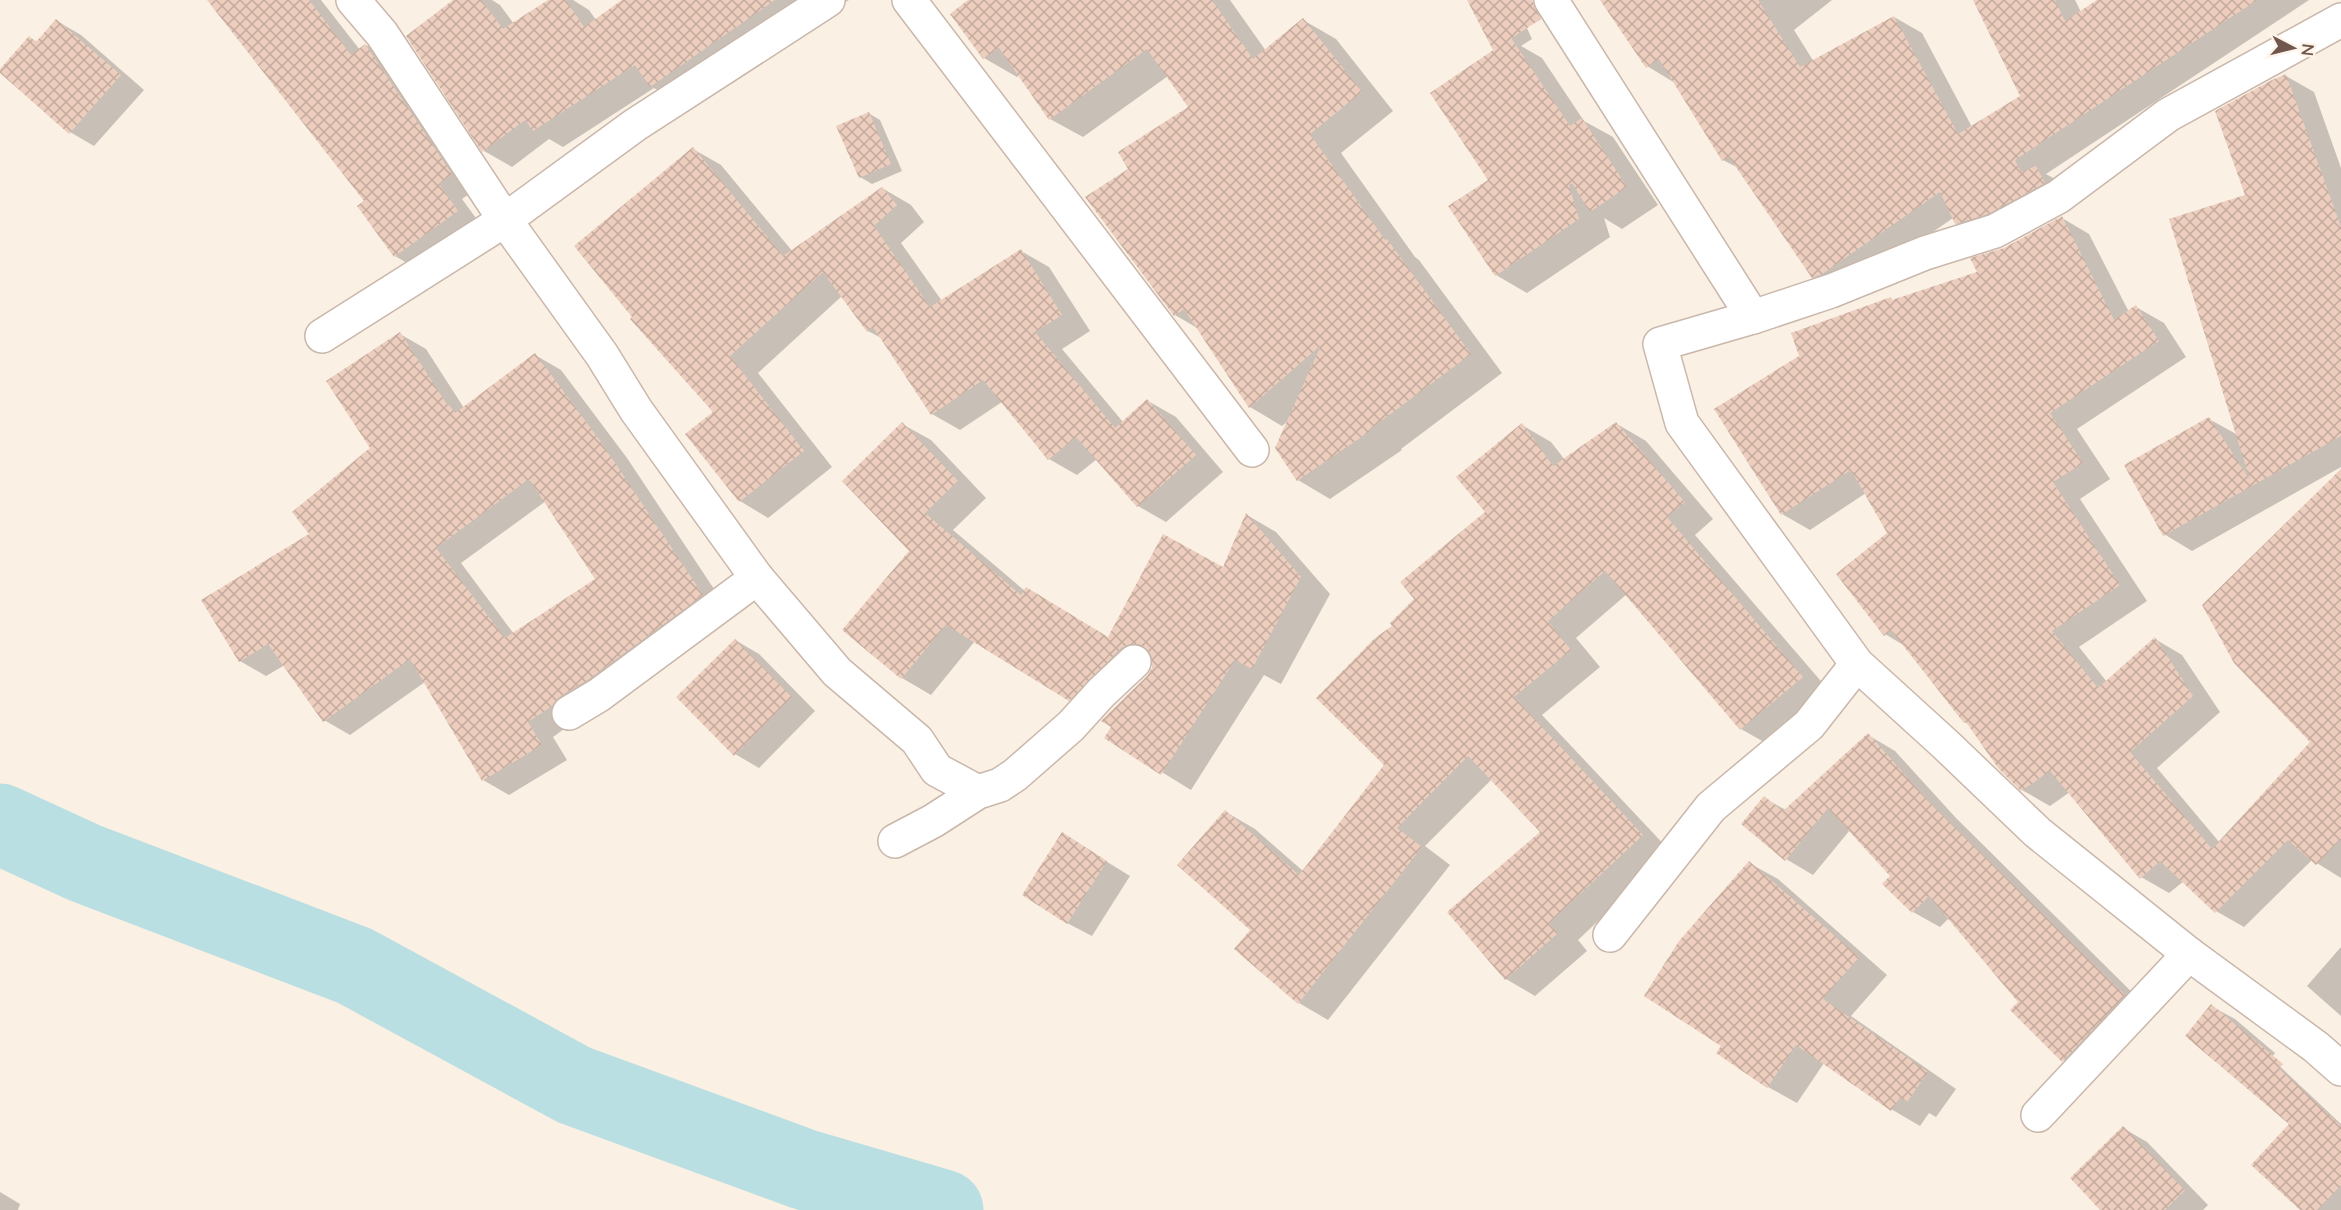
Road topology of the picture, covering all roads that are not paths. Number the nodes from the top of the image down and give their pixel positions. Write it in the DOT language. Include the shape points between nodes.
graph roads {
  1 [pos="353,0"];
  2 [pos="828,0"];
  3 [pos="909,0"];
  4 [pos="1551,0"];
  5 [pos="2341,20"];
  6 [pos="505,220"];
  7 [pos="1754,317"];
  8 [pos="322,336"];
  9 [pos="1252,450"];
  10 [pos="757,578"];
  11 [pos="1134,662"];
  12 [pos="1857,664"];
  13 [pos="568,713"];
  14 [pos="978,792"];
  15 [pos="895,841"];
  16 [pos="1610,935"];
  17 [pos="2189,954"];
  18 [pos="2341,1069"];
  19 [pos="2038,1115"];
  1 -- 6 [label="street" via="382,34"];
  2 -- 6 [label="street" via="635,125"];
  3 -- 9 [label="street"];
  4 -- 7 [label="street"];
  5 -- 7 [label="street" via="2168,114 2058,197 1995,231"];
  6 -- 8 [label="street"];
  6 -- 10 [label="street"];
  7 -- 12 [label="street" via="1660,344 1682,423"];
  10 -- 13 [label="street" via="599,695"];
  10 -- 14 [label="street" via="837,672 917,740 937,770"];
  11 -- 14 [label="street" via="1071,726 1015,775"];
  12 -- 16 [label="street" via="1809,725 1711,807"];
  12 -- 17 [label="street" via="2037,832"];
  14 -- 15 [label="street"];
  17 -- 18 [label="street"];
  17 -- 19 [label="street"];
}
